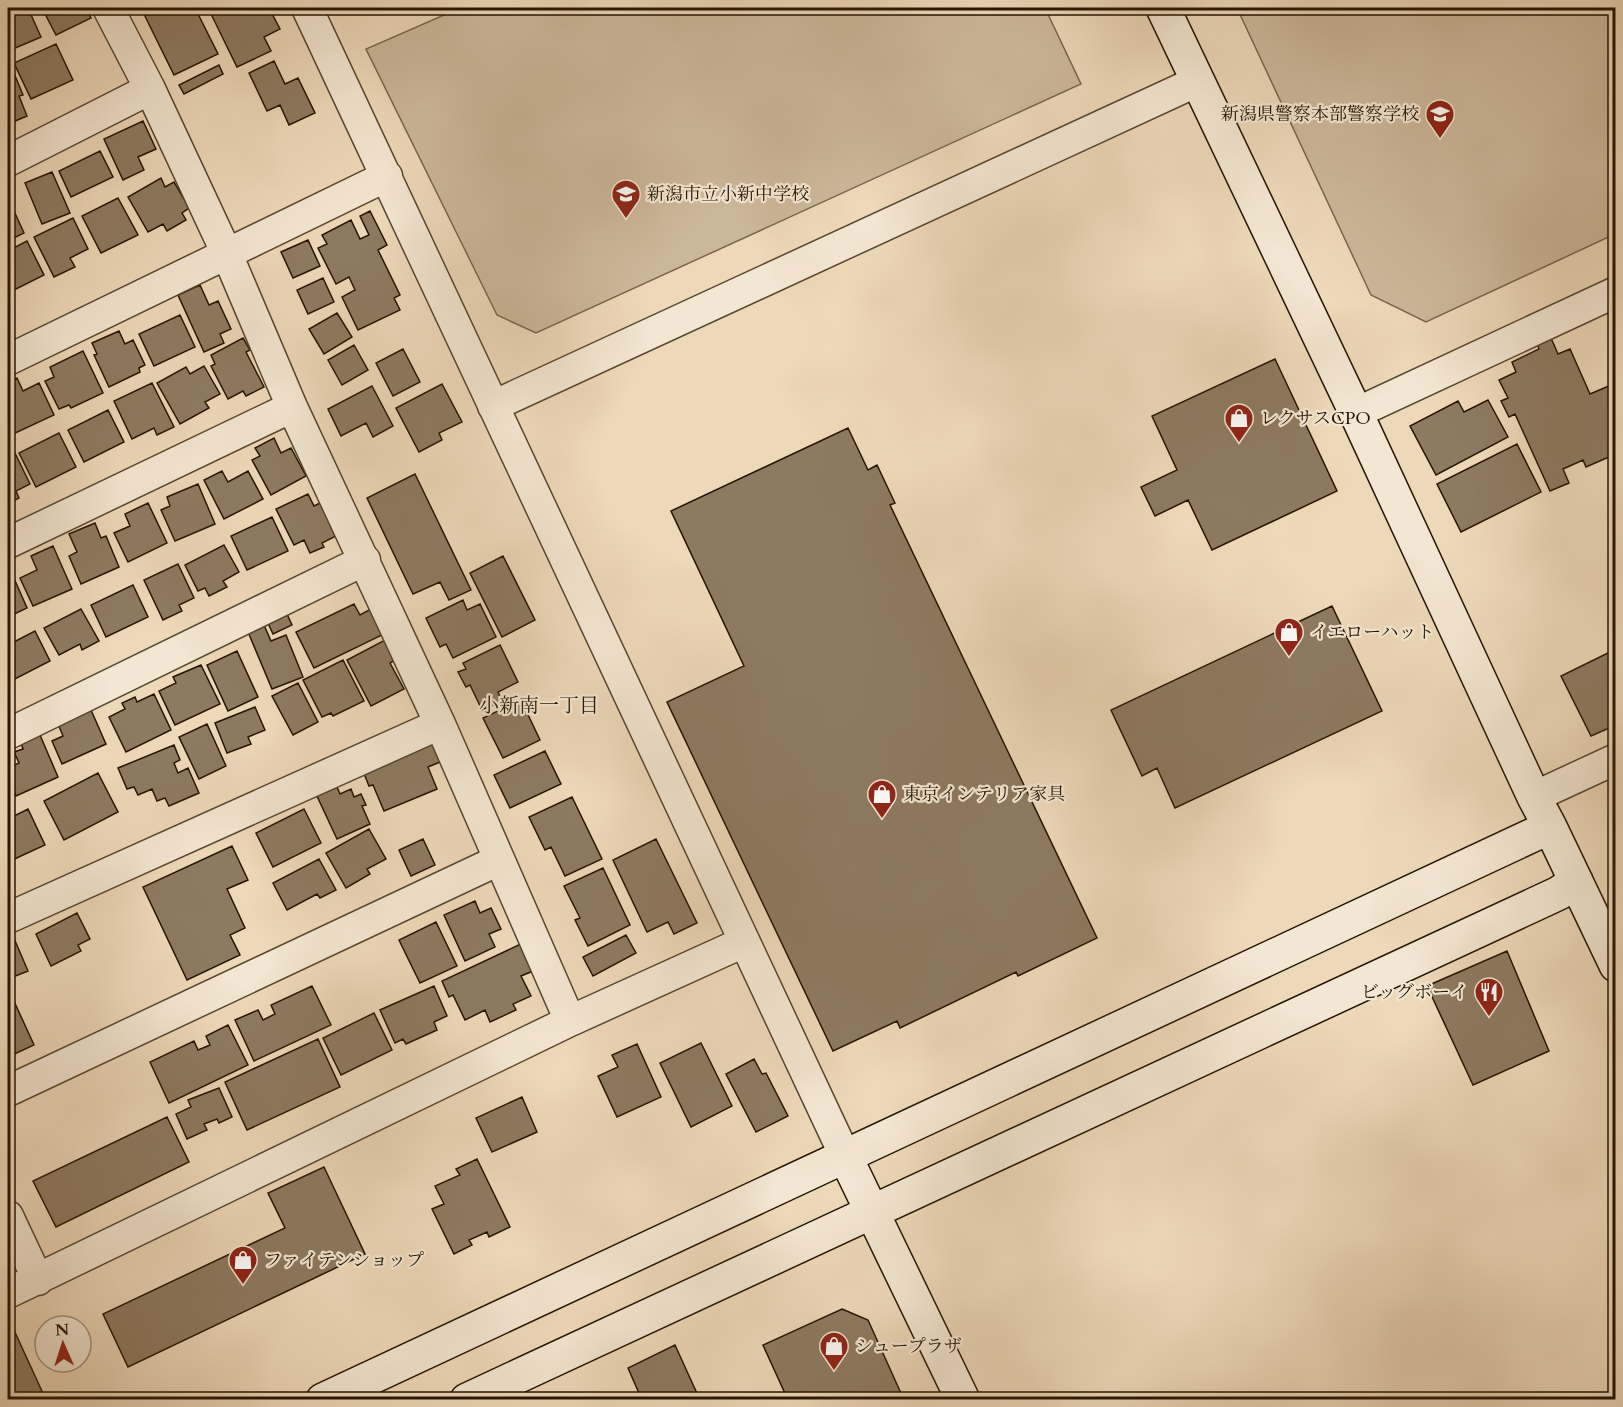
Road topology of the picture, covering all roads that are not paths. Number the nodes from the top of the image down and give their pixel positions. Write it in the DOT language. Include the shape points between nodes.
graph roads {
  1 [pos="108,8"];
  2 [pos="307,8"];
  3 [pos="1163,8"];
  4 [pos="1198,81"];
  5 [pos="150,89"];
  6 [pos="8,161"];
  7 [pos="387,176"];
  8 [pos="227,254"];
  9 [pos="1616,292"];
  10 [pos="8,360"];
  11 [pos="493,406"];
  12 [pos="292,407"];
  13 [pos="1356,413"];
  14 [pos="8,543"];
  15 [pos="365,560"];
  16 [pos="440,724"];
  17 [pos="8,734"];
  18 [pos="1616,759"];
  19 [pos="1534,797"];
  20 [pos="1550,827"];
  21 [pos="499,860"];
  22 [pos="1576,881"];
  23 [pos="8,918"];
  24 [pos="744,942"];
  25 [pos="1616,964"];
  26 [pos="570,1021"];
  27 [pos="8,1091"];
  28 [pos="844,1156"];
  29 [pos="873,1211"];
  30 [pos="8,1216"];
  31 [pos="38,1280"];
  32 [pos="8,1293"];
  33 [pos="323,1400"];
  34 [pos="467,1400"];
  35 [pos="963,1400"];
  1 -- 5 [label="street"];
  2 -- 7 [label="street"];
  3 -- 4 [label="street"];
  4 -- 11 [label="street"];
  4 -- 13 [label="street"];
  5 -- 6 [label="street"];
  5 -- 8 [label="street"];
  7 -- 8 [label="street"];
  7 -- 11 [label="street"];
  8 -- 10 [label="street"];
  8 -- 12 [label="street"];
  9 -- 13 [label="street"];
  11 -- 24 [label="street"];
  12 -- 14 [label="street"];
  12 -- 15 [label="street"];
  13 -- 19 [label="street"];
  15 -- 16 [label="street"];
  15 -- 17 [label="street"];
  16 -- 21 [label="street"];
  16 -- 23 [label="street"];
  18 -- 19 [label="street"];
  19 -- 20 [label="street"];
  20 -- 22 [label="street"];
  20 -- 28 [label="street"];
  21 -- 26 [label="street"];
  21 -- 27 [label="street"];
  22 -- 25 [label="street"];
  22 -- 29 [label="street" via="1559,893"];
  24 -- 26 [label="street"];
  24 -- 28 [label="street"];
  26 -- 31 [label="street"];
  28 -- 29 [label="street"];
  28 -- 33 [label="street"];
  29 -- 34 [label="street"];
  29 -- 35 [label="street"];
  30 -- 31 [label="street"];
  31 -- 32 [label="street"];
}
